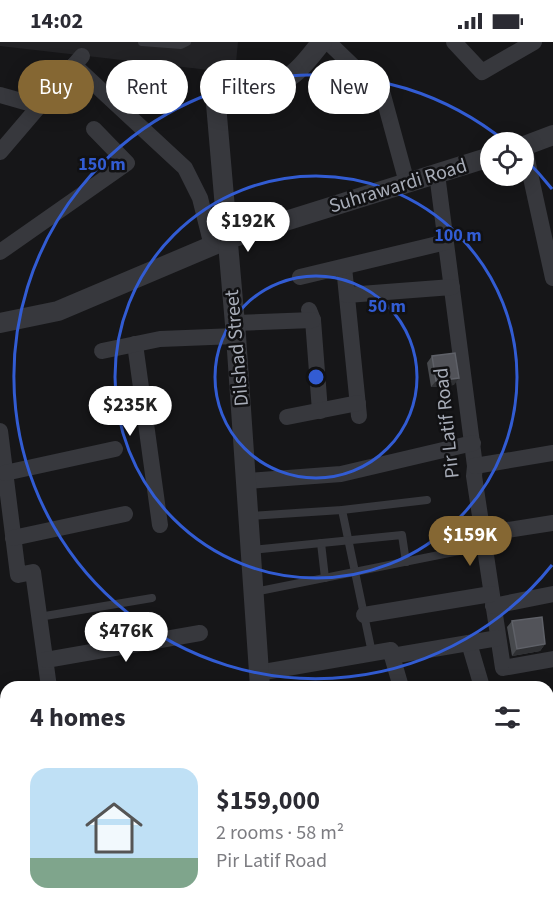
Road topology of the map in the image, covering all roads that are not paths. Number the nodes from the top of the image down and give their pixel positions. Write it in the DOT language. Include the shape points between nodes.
graph roads {
  1 [pos="142,42"];
  2 [pos="187,42"];
  3 [pos="322,42"];
  4 [pos="328,42"];
  5 [pos="454,42"];
  6 [pos="534,42"];
  7 [pos="94,77"];
  8 [pos="0,95"];
  9 [pos="18,100"];
  10 [pos="32,114"];
  11 [pos="94,129"];
  12 [pos="553,135"];
  13 [pos="534,142"];
  14 [pos="1,150"];
  15 [pos="480,160"];
  16 [pos="437,174"];
  17 [pos="407,183"];
  18 [pos="533,186"];
  19 [pos="446,242"];
  20 [pos="220,243"];
  21 [pos="0,252"];
  22 [pos="344,267"];
  23 [pos="300,277"];
  24 [pos="553,278"];
  25 [pos="452,287"];
  26 [pos="347,295"];
  27 [pos="0,323"];
  28 [pos="236,329"];
  29 [pos="135,344"];
  30 [pos="102,351"];
  31 [pos="320,411"];
  32 [pos="287,417"];
  33 [pos="0,431"];
  34 [pos="472,443"];
  35 [pos="115,449"];
  36 [pos="553,453"];
  37 [pos="475,466"];
  38 [pos="5,473"];
  39 [pos="247,481"];
  40 [pos="427,500"];
  41 [pos="342,510"];
  42 [pos="125,514"];
  43 [pos="249,516"];
  44 [pos="553,523"];
  45 [pos="160,525"];
  46 [pos="13,538"];
  47 [pos="347,540"];
  48 [pos="483,540"];
  49 [pos="321,543"];
  50 [pos="251,550"];
  51 [pos="406,562"];
  52 [pos="354,572"];
  53 [pos="325,578"];
  54 [pos="253,592"];
  55 [pos="553,594"];
  56 [pos="152,598"];
  57 [pos="492,600"];
  58 [pos="364,615"];
  59 [pos="39,616"];
  60 [pos="200,633"];
  61 [pos="498,638"];
  62 [pos="469,643"];
  63 [pos="372,653"];
  64 [pos="392,656"];
  65 [pos="553,659"];
  66 [pos="46,660"];
  67 [pos="259,680"];
  68 [pos="49,681"];
  69 [pos="398,681"];
  70 [pos="480,681"];
  1 -- 2 [label="lane"];
  3 -- 20 [label="street, Dilshad Street" via="292,76 227,89 217,99"];
  4 -- 17 [label="street" via="383,95"];
  5 -- 6 [label="street" via="482,72"];
  7 -- 20 [label="street" via="185,168"];
  8 -- 9 [label="street"];
  10 -- 14 [label="street"];
  11 -- 21 [label="street" via="127,163"];
  12 -- 13 [label="street"];
  15 -- 16 [label="street, Suhrawardi Road"];
  16 -- 17 [label="street, Suhrawardi Road"];
  16 -- 19 [label="street, Pir Latif Road"];
  17 -- 20 [label="street, Suhrawardi Road"];
  18 -- 24 [label="street"];
  19 -- 22 [label="street"];
  19 -- 25 [label="street, Pir Latif Road"];
  20 -- 27 [label="street, Suhrawardi Road" via="58,311"];
  20 -- 28 [label="street, Dilshad Street"];
  22 -- 23 [label="street"];
  22 -- 26 [label="street"];
  25 -- 26 [label="street"];
  25 -- 34 [label="street, Pir Latif Road"];
  26 -- 31 [label="street" via="358,410"];
  28 -- 29 [label="street"];
  28 -- 31 [label="street" via="311,315"];
  28 -- 39 [label="street, Dilshad Street"];
  29 -- 30 [label="street"];
  29 -- 45 [label="street"];
  31 -- 32 [label="street"];
  33 -- 38 [label="street"];
  34 -- 37 [label="street, Pir Latif Road"];
  34 -- 39 [label="street" via="341,474"];
  35 -- 38 [label="street"];
  36 -- 37 [label="street"];
  37 -- 48 [label="street, Pir Latif Road"];
  38 -- 46 [label="street"];
  39 -- 43 [label="street, Dilshad Street"];
  40 -- 41 [label="lane"];
  41 -- 43 [label="lane"];
  41 -- 47 [label="lane"];
  42 -- 46 [label="street"];
  43 -- 50 [label="street, Dilshad Street"];
  44 -- 48 [label="street"];
  46 -- 59 [label="street" via="18,575 33,572"];
  47 -- 49 [label="lane"];
  47 -- 51 [label="lane" via="402,535"];
  47 -- 52 [label="lane"];
  48 -- 51 [label="lane"];
  48 -- 57 [label="street, Pir Latif Road"];
  49 -- 50 [label="lane"];
  49 -- 53 [label="lane"];
  50 -- 54 [label="street, Dilshad Street"];
  51 -- 52 [label="lane"];
  52 -- 53 [label="lane"];
  52 -- 58 [label="lane"];
  53 -- 54 [label="lane"];
  54 -- 67 [label="street, Dilshad Street"];
  55 -- 57 [label="street"];
  56 -- 59 [label="lane"];
  57 -- 58 [label="street"];
  57 -- 61 [label="street, Pir Latif Road"];
  58 -- 63 [label="lane"];
  59 -- 66 [label="street"];
  60 -- 66 [label="street"];
  61 -- 62 [label="street"];
  61 -- 65 [label="street, Pir Latif Road" via="502,668"];
  62 -- 64 [label="street"];
  62 -- 70 [label="street"];
  63 -- 64 [label="street" via="391,650"];
  63 -- 67 [label="street"];
  64 -- 69 [label="street"];
  66 -- 68 [label="street"];
}
